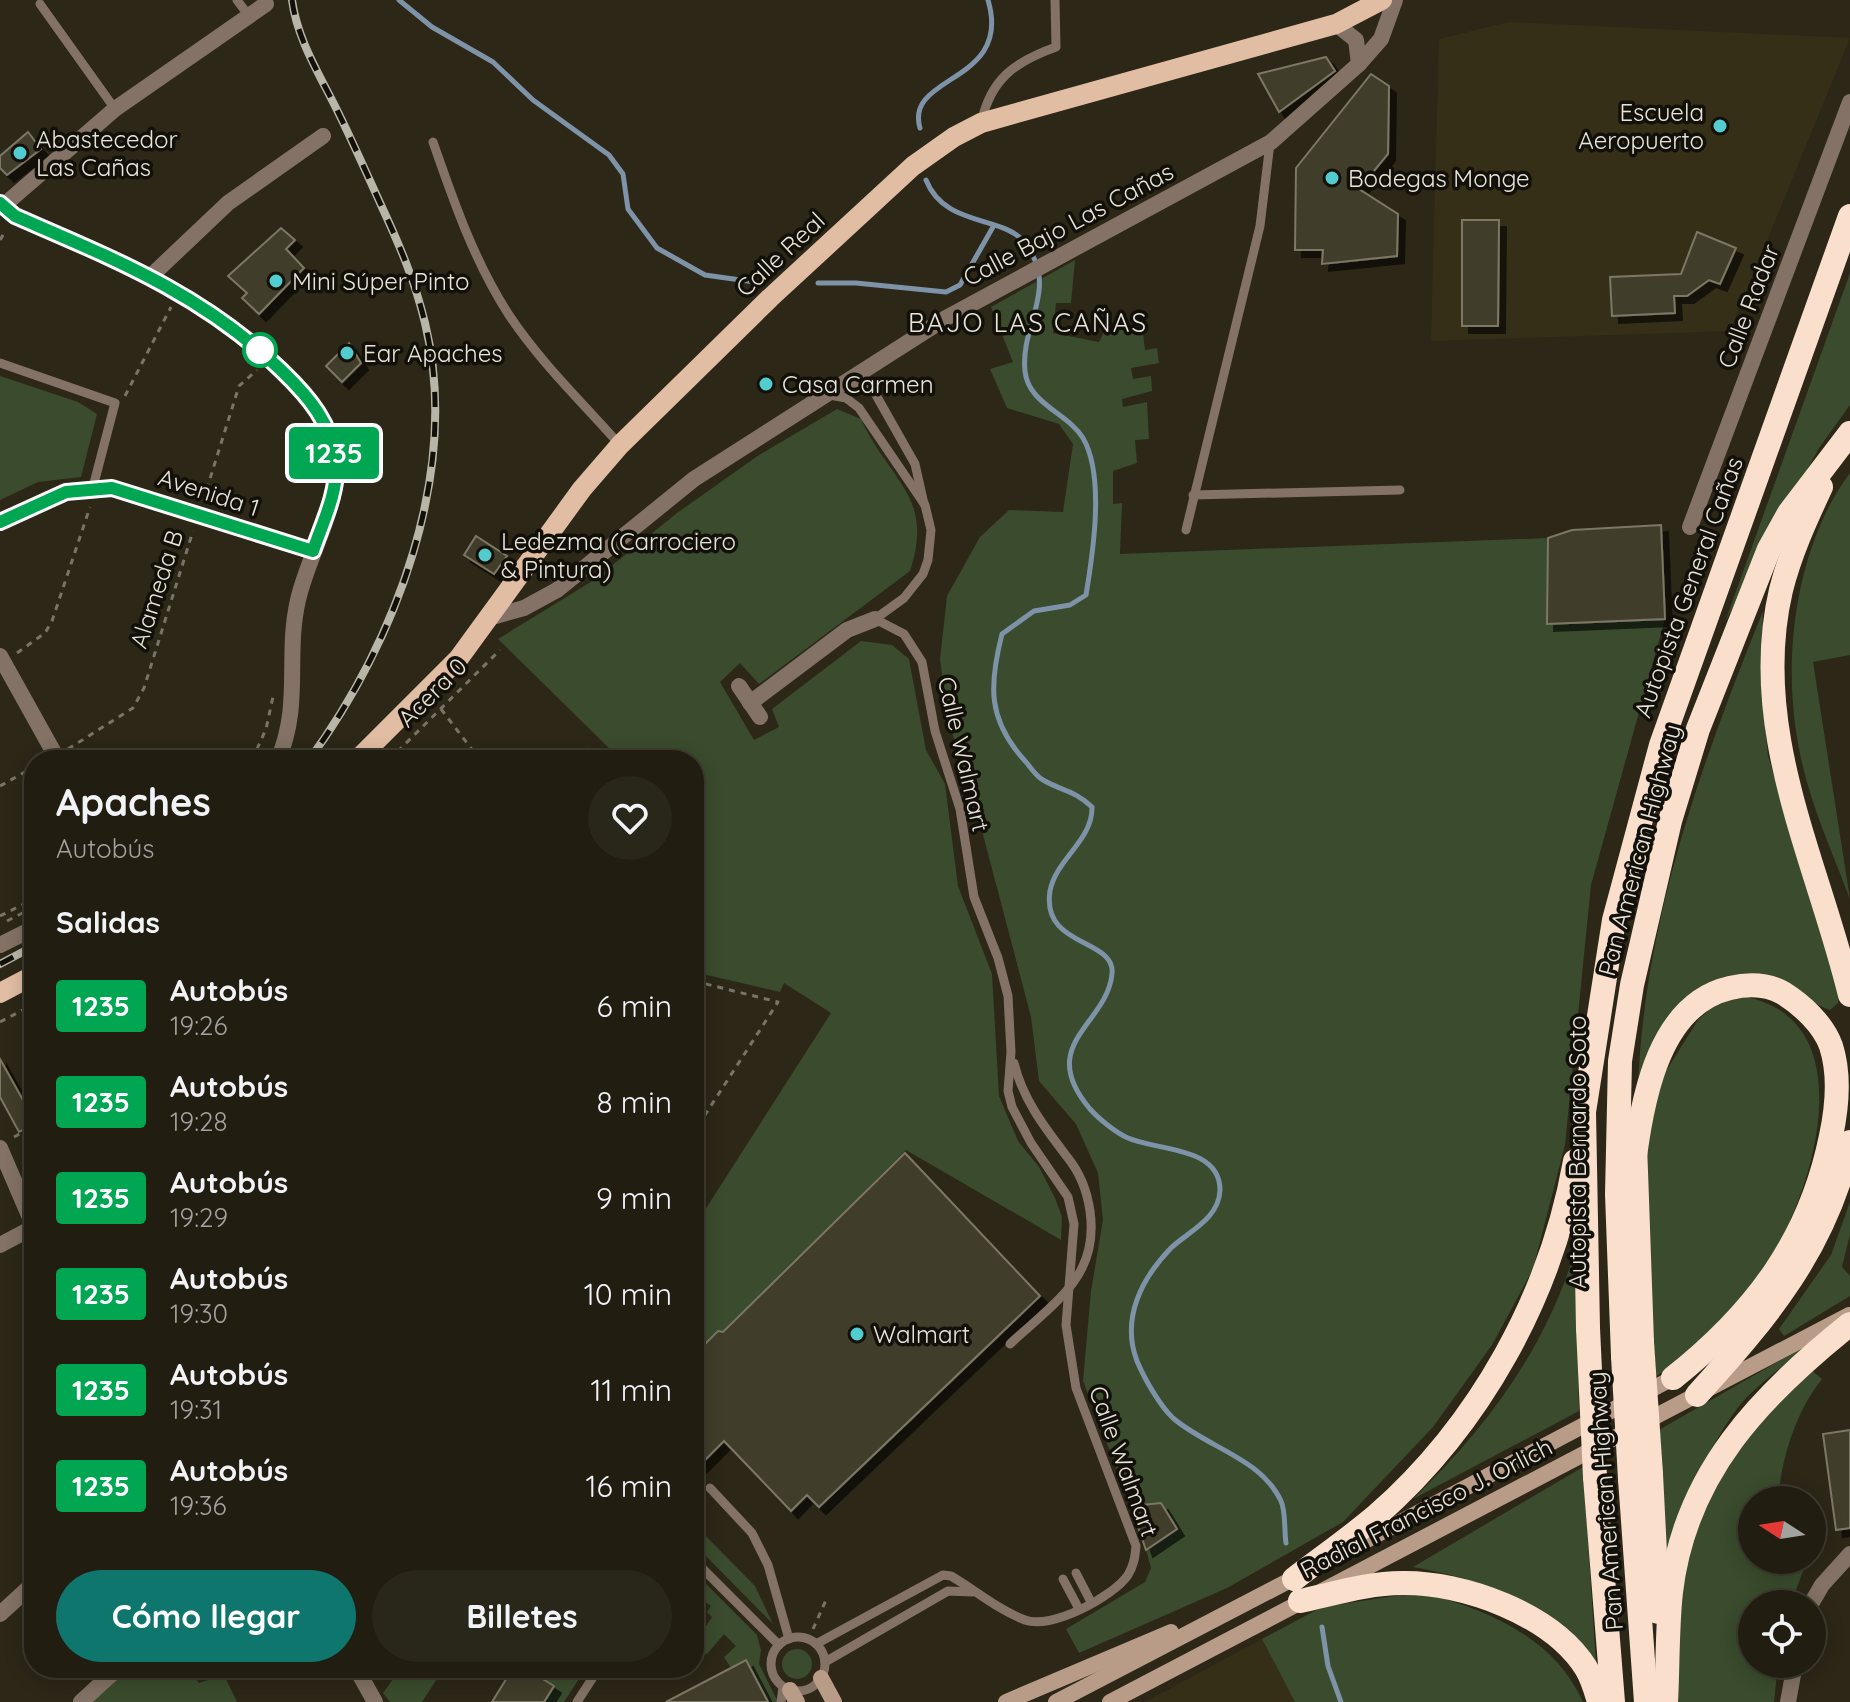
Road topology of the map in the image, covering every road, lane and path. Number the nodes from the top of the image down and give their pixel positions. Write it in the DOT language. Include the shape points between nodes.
graph roads {
  1 [pos="237,0"];
  2 [pos="1055,0"];
  3 [pos="1382,0"];
  4 [pos="1395,0"];
  5 [pos="40,4"];
  6 [pos="266,4"];
  7 [pos="249,16"];
  8 [pos="1336,24"];
  9 [pos="1359,64"];
  10 [pos="1850,102"];
  11 [pos="115,109"];
  12 [pos="981,123"];
  13 [pos="323,136"];
  14 [pos="433,142"];
  15 [pos="1271,142"];
  16 [pos="1,204"];
  17 [pos="1850,216"];
  18 [pos="151,276"];
  19 [pos="179,291"];
  20 [pos="270,359"];
  21 [pos="0,363"];
  22 [pos="838,384"];
  23 [pos="823,395"];
  24 [pos="115,403"];
  25 [pos="1845,439"];
  26 [pos="620,445"];
  27 [pos="93,487"];
  28 [pos="1400,490"];
  29 [pos="1193,495"];
  30 [pos="925,505"];
  31 [pos="199,513"];
  32 [pos="0,522"];
  33 [pos="1690,527"];
  34 [pos="1186,530"];
  35 [pos="313,551"];
  36 [pos="492,617"];
  37 [pos="875,619"];
  38 [pos="500,650"];
  39 [pos="2,659"];
  40 [pos="739,686"];
  41 [pos="441,709"];
  42 [pos="52,750"];
  43 [pos="69,750"];
  44 [pos="281,750"];
  45 [pos="367,750"];
  46 [pos="399,750"];
  47 [pos="472,750"];
  48 [pos="24,773"];
  49 [pos="0,786"];
  50 [pos="24,904"];
  51 [pos="24,912"];
  52 [pos="0,916"];
  53 [pos="0,925"];
  54 [pos="24,933"];
  55 [pos="0,945"];
  56 [pos="24,980"];
  57 [pos="704,984"];
  58 [pos="1605,984"];
  59 [pos="1632,985"];
  60 [pos="0,993"];
  61 [pos="1850,995"];
  62 [pos="24,1009"];
  63 [pos="0,1022"];
  64 [pos="1011,1052"];
  65 [pos="1584,1112"];
  66 [pos="704,1117"];
  67 [pos="24,1132"];
  68 [pos="1850,1142"];
  69 [pos="6,1143"];
  70 [pos="1635,1156"];
  71 [pos="24,1197"];
  72 [pos="24,1232"];
  73 [pos="0,1245"];
  74 [pos="1067,1288"];
  75 [pos="1850,1314"];
  76 [pos="1850,1324"];
  77 [pos="1010,1344"];
  78 [pos="1624,1353"];
  79 [pos="1673,1378"];
  80 [pos="1697,1395"];
  81 [pos="1623,1478"];
  82 [pos="710,1488"];
  83 [pos="1850,1554"];
  84 [pos="704,1570"];
  85 [pos="1076,1573"];
  86 [pos="1850,1576"];
  87 [pos="1063,1579"];
  88 [pos="1822,1585"];
  89 [pos="1297,1590"];
  90 [pos="1819,1590"];
  91 [pos="24,1592"];
  92 [pos="983,1594"];
  93 [pos="1258,1597"];
  94 [pos="826,1600"];
  95 [pos="1091,1602"];
  96 [pos="1079,1609"];
  97 [pos="0,1614"];
  98 [pos="789,1639"];
  99 [pos="812,1642"];
  100 [pos="779,1645"];
  101 [pos="823,1670"];
  102 [pos="107,1678"];
  103 [pos="362,1678"];
  104 [pos="593,1678"];
  105 [pos="1792,1678"];
  106 [pos="788,1695"];
  107 [pos="81,1702"];
  108 [pos="375,1702"];
  109 [pos="577,1702"];
  110 [pos="834,1702"];
  111 [pos="1006,1702"];
  112 [pos="1056,1702"];
  113 [pos="1110,1702"];
  114 [pos="1599,1702"];
  115 [pos="1613,1702"];
  116 [pos="1631,1702"];
  117 [pos="1646,1702"];
  118 [pos="1664,1702"];
  119 [pos="1788,1702"];
  1 -- 7 [label="lane"];
  2 -- 12 [label="lane" via="1056,47 1019,62 1005,75 987,97"];
  3 -- 8 [label="main road, Calle Real"];
  4 -- 9 [label="street, Calle Bajo Las Cañas" via="1381,39"];
  5 -- 11 [label="lane"];
  6 -- 7 [label="street"];
  7 -- 11 [label="street"];
  8 -- 9 [label="street" via="1356,40"];
  8 -- 12 [label="main road, Calle Real"];
  9 -- 15 [label="street, Calle Bajo Las Cañas"];
  10 -- 33 [label="street, Calle Radar"];
  11 -- 16 [label="street"];
  12 -- 26 [label="main road, Calle Real" via="913,166"];
  13 -- 18 [label="street" via="228,203"];
  14 -- 26 [label="lane" via="469,240 509,314"];
  15 -- 22 [label="street, Calle Bajo Las Cañas" via="1023,274"];
  15 -- 29 [label="lane" via="1260,226"];
  16 -- 18 [label="street" via="15,216"];
  17 -- 58 [label="highway, Autopista General Cañas" via="1661,745 1627,864"];
  18 -- 19 [label="street"];
  19 -- 20 [label="street" via="233,326"];
  19 -- 24 [label="path" via="127,395"];
  20 -- 31 [label="path, Alameda B" via="239,386"];
  20 -- 35 [label="street" via="319,411 332,438 333,492"];
  21 -- 24 [label="lane"];
  22 -- 23 [label="street, Calle Bajo Las Cañas"];
  22 -- 30 [label="lane" via="857,382 872,388 915,464"];
  23 -- 30 [label="lane" via="838,395 859,408"];
  23 -- 36 [label="street, Calle Bajo Las Cañas" via="694,479 557,590"];
  24 -- 27 [label="lane"];
  25 -- 59 [label="highway, Pan American Highway" via="1789,513 1750,592 1670,821"];
  25 -- 61 [label="highway" via="1796,540 1781,591 1772,691 1783,767"];
  26 -- 36 [label="main road, Calle Real" via="582,489"];
  27 -- 31 [label="street, Avenida 1" via="134,492"];
  27 -- 32 [label="street, Avenida 1" via="66,492"];
  27 -- 39 [label="path" via="52,621 45,633"];
  28 -- 29 [label="lane"];
  29 -- 34 [label="lane"];
  30 -- 37 [label="lane" via="931,530 923,574 904,598"];
  31 -- 35 [label="street, Avenida 1"];
  31 -- 43 [label="path, Alameda B" via="144,688 133,708"];
  35 -- 44 [label="street" via="293,626 292,717"];
  36 -- 45 [label="main road, Calle Real" via="459,658"];
  37 -- 40 [label="street" via="847,630 755,710"];
  37 -- 64 [label="lane, Calle Walmart" via="904,634 922,662 935,731 958,799 974,897 1004,979"];
  38 -- 41 [label="path, Acera 0"];
  39 -- 42 [label="street"];
  41 -- 46 [label="path, Acera 0"];
  41 -- 47 [label="path"];
  48 -- 49 [label="path"];
  50 -- 52 [label="path"];
  51 -- 53 [label="path"];
  54 -- 55 [label="street"];
  56 -- 60 [label="main road"];
  57 -- 66 [label="path" via="778,1002"];
  58 -- 65 [label="highway, Autopista Bernardo Soto"];
  58 -- 78 [label="highway, Autopista Bernardo Soto" via="1603,1209"];
  59 -- 70 [label="highway, Autopista Bernardo Soto"];
  59 -- 78 [label="highway, Pan American Highway" via="1617,1100"];
  62 -- 63 [label="path"];
  64 -- 74 [label="lane, Calle Walmart" via="1012,1107 1068,1197 1074,1224"];
  64 -- 74 [label="lane, Calle Walmart" via="1019,1085 1079,1174 1090,1206 1082,1269"];
  65 -- 81 [label="highway, Autopista Bernardo Soto, bridge" via="1588,1328"];
  65 -- 89 [label="highway" via="1550,1261 1538,1294 1485,1390 1437,1453"];
  67 -- 69 [label="path"];
  68 -- 80 [label="highway" via="1828,1214 1804,1261 1771,1312"];
  69 -- 71 [label="street"];
  70 -- 78 [label="highway, Autopista Bernardo Soto"];
  70 -- 79 [label="highway" via="1642,1103 1653,1071 1697,1002 1726,989 1756,985 1777,990 1815,1020 1831,1045 1837,1077 1834,1121 1817,1189 1788,1253 1754,1302 1719,1341"];
  72 -- 73 [label="street"];
  74 -- 77 [label="lane"];
  74 -- 95 [label="lane, Calle Walmart" via="1066,1325 1076,1388 1136,1546 1121,1583"];
  75 -- 80 [label="main road, Radial Francisco J. Orlich"];
  76 -- 118 [label="highway" via="1769,1393 1703,1487 1671,1591"];
  78 -- 81 [label="highway, Autopista Bernardo Soto"];
  78 -- 81 [label="highway, Autopista Bernardo Soto, bridge"];
  79 -- 89 [label="main road, Radial Francisco J. Orlich"];
  80 -- 89 [label="main road, Radial Francisco J. Orlich"];
  81 -- 115 [label="highway, Autopista Bernardo Soto"];
  81 -- 116 [label="highway, Autopista Bernardo Soto"];
  81 -- 117 [label="highway, Pan American Highway"];
  81 -- 118 [label="highway, Autopista Bernardo Soto"];
  82 -- 98 [label="lane" via="752,1533 768,1565"];
  83 -- 88 [label="street"];
  84 -- 100 [label="lane"];
  85 -- 95 [label="lane"];
  86 -- 88 [label="street"];
  87 -- 96 [label="lane"];
  88 -- 90 [label="street"];
  89 -- 93 [label="main road, Radial Francisco J. Orlich"];
  89 -- 113 [label="main road, Radial Francisco J. Orlich"];
  89 -- 114 [label="highway" via="1434,1584 1492,1599 1567,1647 1586,1667"];
  91 -- 97 [label="street"];
  92 -- 96 [label="lane, Calle Walmart" via="1037,1623"];
  92 -- 99 [label="lane, Calle Walmart" via="943,1575"];
  92 -- 101 [label="lane" via="948,1591"];
  93 -- 111 [label="main road"];
  93 -- 112 [label="main road, Radial Francisco J. Orlich"];
  94 -- 99 [label="path"];
  95 -- 96 [label="lane, Calle Walmart"];
  98 -- 99 [label="lane"];
  98 -- 100 [label="lane"];
  99 -- 101 [label="lane"];
  100 -- 106 [label="lane" via="771,1669"];
  101 -- 106 [label="lane" via="808,1690"];
  101 -- 110 [label="main road"];
  102 -- 107 [label="street"];
  103 -- 108 [label="street"];
  104 -- 109 [label="lane"];
  105 -- 119 [label="street"];
}
